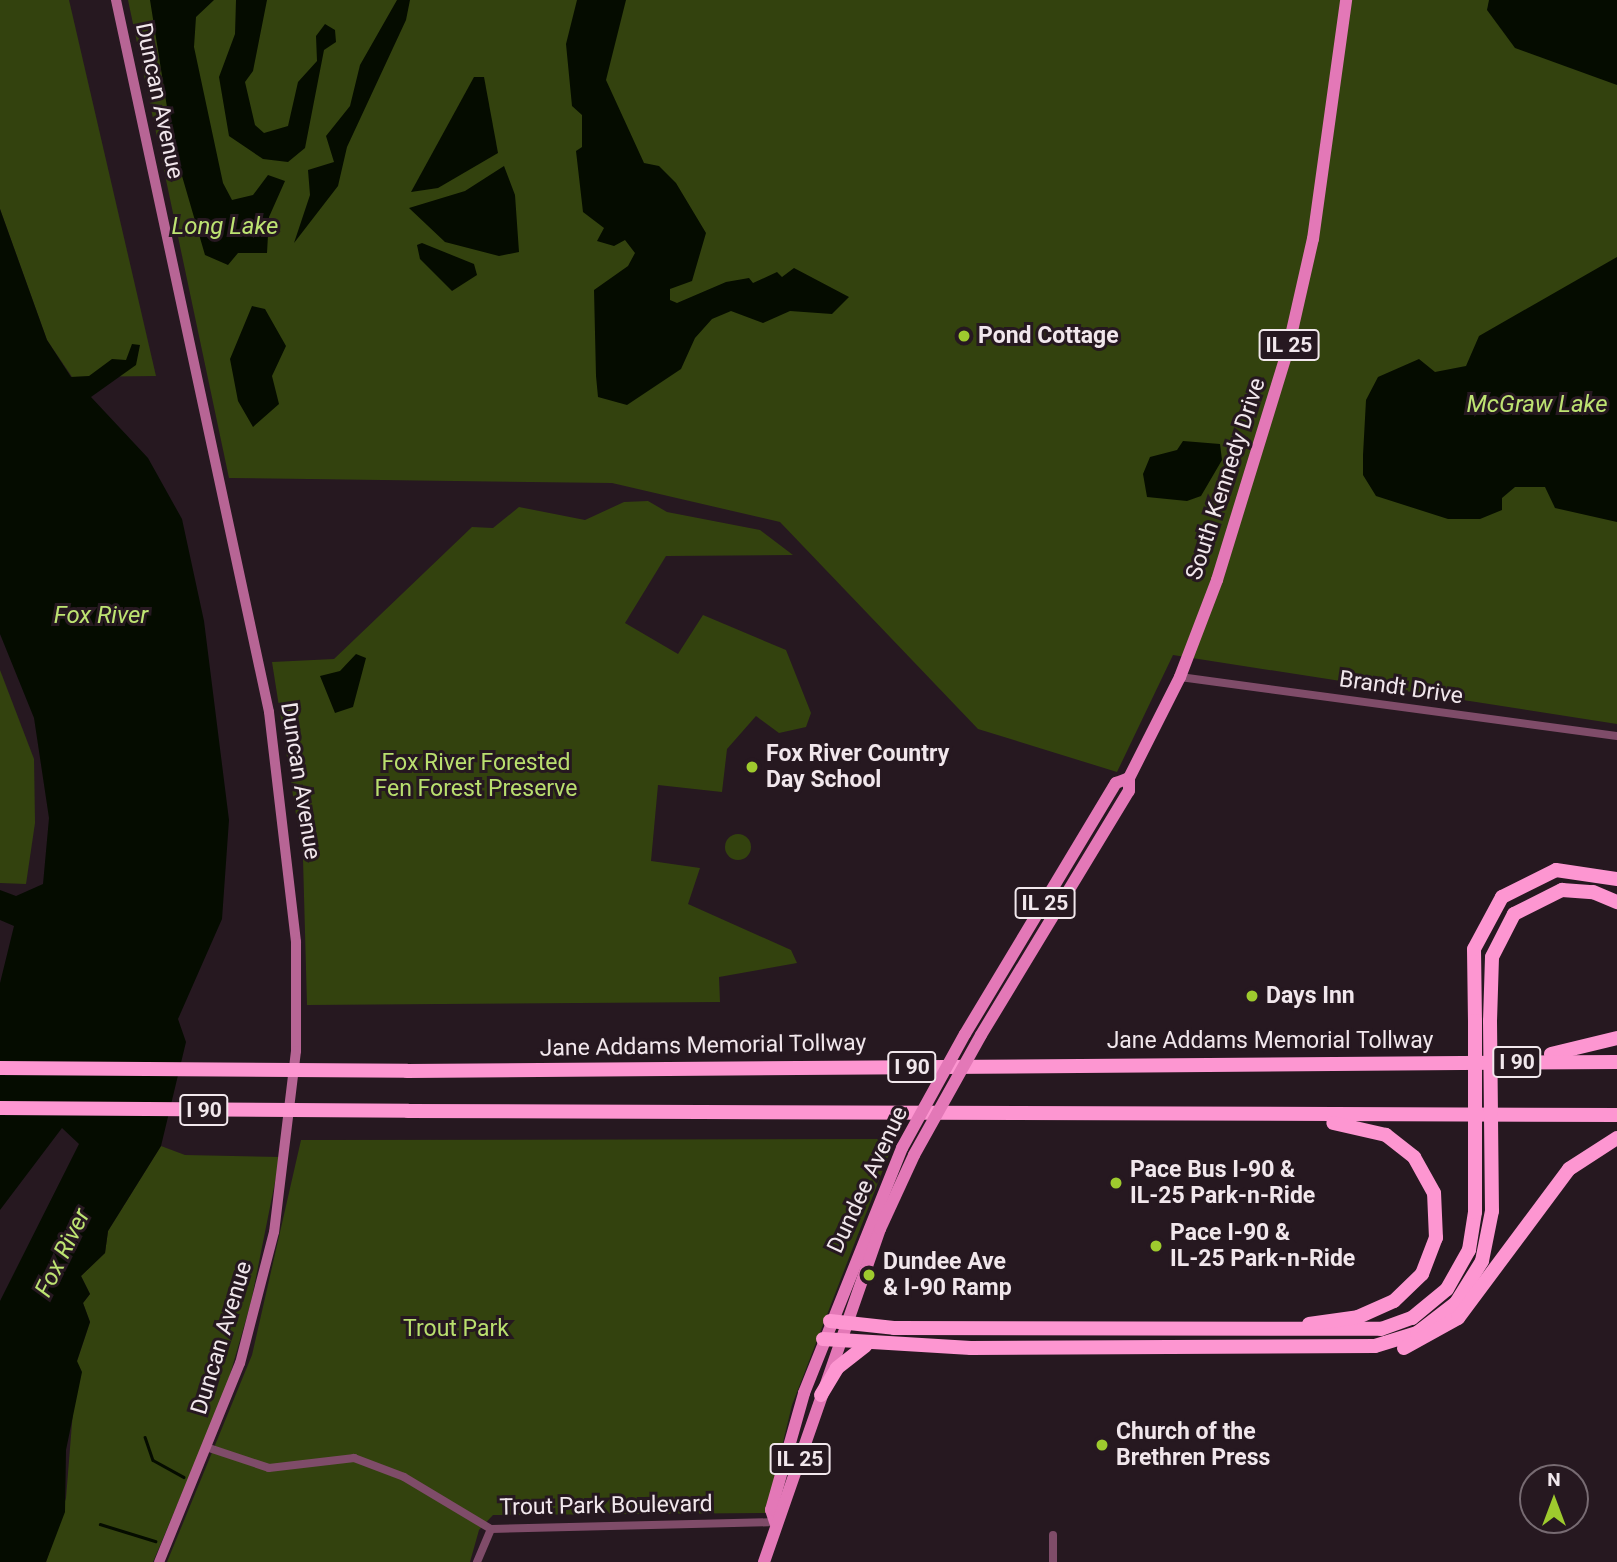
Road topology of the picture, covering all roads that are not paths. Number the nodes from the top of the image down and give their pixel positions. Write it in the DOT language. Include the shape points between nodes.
graph roads {
  1 [pos="116,0"];
  2 [pos="1346,0"];
  3 [pos="1180,677"];
  4 [pos="1617,736"];
  5 [pos="1129,778"];
  6 [pos="1617,879"];
  7 [pos="1617,902"];
  8 [pos="1482,1021"];
  9 [pos="1617,1038"];
  10 [pos="1417,1062"];
  11 [pos="1617,1062"];
  12 [pos="0,1068"];
  13 [pos="0,1108"];
  14 [pos="1617,1115"];
  15 [pos="1276,1116"];
  16 [pos="1617,1138"];
  17 [pos="830,1321"];
  18 [pos="845,1324"];
  19 [pos="1175,1331"];
  20 [pos="823,1339"];
  21 [pos="840,1342"];
  22 [pos="865,1346"];
  23 [pos="1298,1349"];
  24 [pos="821,1395"];
  25 [pos="209,1448"];
  26 [pos="775,1522"];
  27 [pos="491,1530"];
  28 [pos="1053,1535"];
  29 [pos="159,1562"];
  30 [pos="477,1562"];
  31 [pos="764,1562"];
  32 [pos="1053,1562"];
  1 -- 25 [label="street, Duncan Avenue" via="269,712 295,899 297,1029 290,1131 256,1309"];
  2 -- 3 [label="main road, South Kennedy Drive / IL 25" via="1313,239 1287,353 1250,481"];
  3 -- 4 [label="street, Brandt Drive"];
  3 -- 5 [label="main road, Dundee Avenue / IL 25"];
  5 -- 17 [label="main road, Dundee Avenue / IL 25, bridge" via="1116,783 902,1148"];
  5 -- 18 [label="main road, Dundee Avenue / IL 25, bridge" via="1129,791 914,1155"];
  6 -- 8 [label="highway" via="1556,870 1502,897 1474,949"];
  7 -- 8 [label="highway" via="1593,892 1562,890 1514,914 1492,957"];
  8 -- 19 [label="highway, bridge" via="1475,1212 1469,1250 1455,1278 1431,1305 1402,1323 1364,1332"];
  8 -- 23 [label="highway, bridge" via="1492,1211 1488,1245 1472,1283 1430,1325 1375,1346"];
  9 -- 10 [label="highway" via="1564,1053"];
  10 -- 11 [label="highway, Jane Addams Memorial Tollway / I 90"];
  10 -- 12 [label="highway, Jane Addams Memorial Tollway / I 90, bridge" via="407,1071"];
  13 -- 15 [label="highway, I 90, bridge"];
  14 -- 15 [label="highway, I 90"];
  15 -- 19 [label="highway" via="1364,1128 1407,1149 1437,1207 1427,1264 1404,1294 1358,1317"];
  16 -- 23 [label="highway" via="1569,1169 1448,1327 1375,1354"];
  17 -- 18 [label="highway"];
  17 -- 20 [label="main road, Dundee Avenue / IL 25"];
  18 -- 19 [label="highway"];
  18 -- 21 [label="main road, Dundee Avenue / IL 25"];
  20 -- 21 [label="highway"];
  20 -- 26 [label="main road, Dundee Avenue / IL 25" via="771,1510"];
  21 -- 22 [label="highway"];
  21 -- 24 [label="main road, Dundee Avenue / IL 25"];
  22 -- 23 [label="highway"];
  22 -- 24 [label="highway" via="837,1367"];
  24 -- 26 [label="main road, Dundee Avenue / IL 25"];
  25 -- 27 [label="street, Trout Park Boulevard" via="269,1468 354,1458 404,1477"];
  25 -- 29 [label="street, Duncan Avenue"];
  26 -- 27 [label="street, Trout Park Boulevard"];
  26 -- 31 [label="main road, Dundee Avenue / IL 25"];
  27 -- 30 [label="street"];
  28 -- 32 [label="street"];
}
